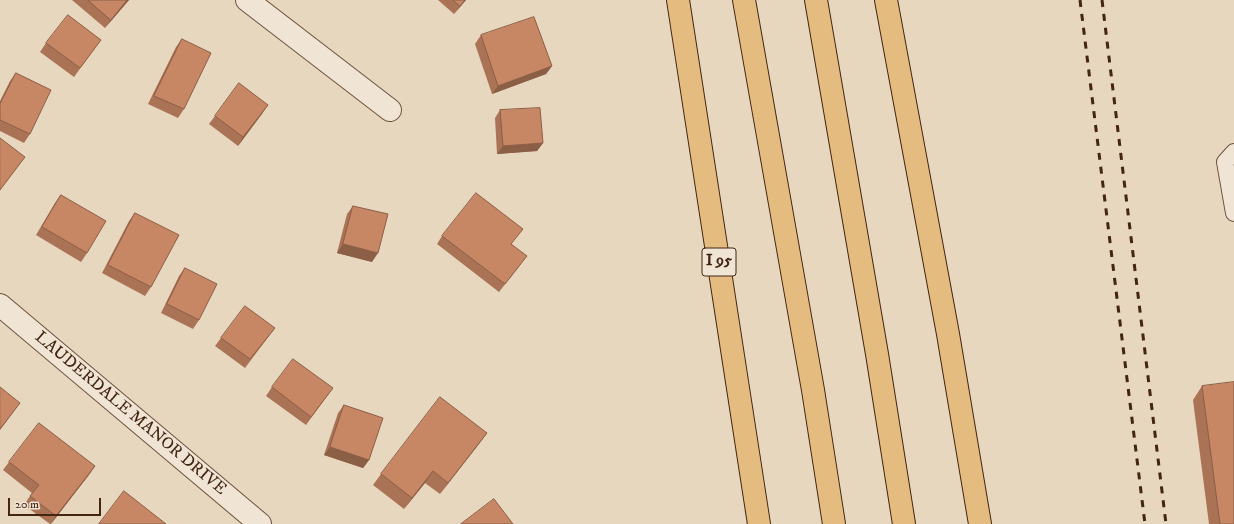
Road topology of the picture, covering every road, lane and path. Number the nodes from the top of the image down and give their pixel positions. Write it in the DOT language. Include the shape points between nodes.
graph roads {
  1 [pos="247,0"];
  2 [pos="678,0"];
  3 [pos="744,0"];
  4 [pos="816,0"];
  5 [pos="887,3"];
  6 [pos="390,110"];
  7 [pos="1234,152"];
  8 [pos="1234,213"];
  9 [pos="0,305"];
  10 [pos="260,524"];
  11 [pos="758,524"];
  12 [pos="834,524"];
  13 [pos="904,524"];
  14 [pos="980,524"];
  1 -- 6 [label="street"];
  2 -- 11 [label="highway, I 95"];
  3 -- 12 [label="highway"];
  4 -- 13 [label="highway"];
  5 -- 14 [label="highway"];
  7 -- 8 [label="lane" via="1225,162"];
  9 -- 10 [label="street, LAUDERDALE MANOR DRIVE"];
}
